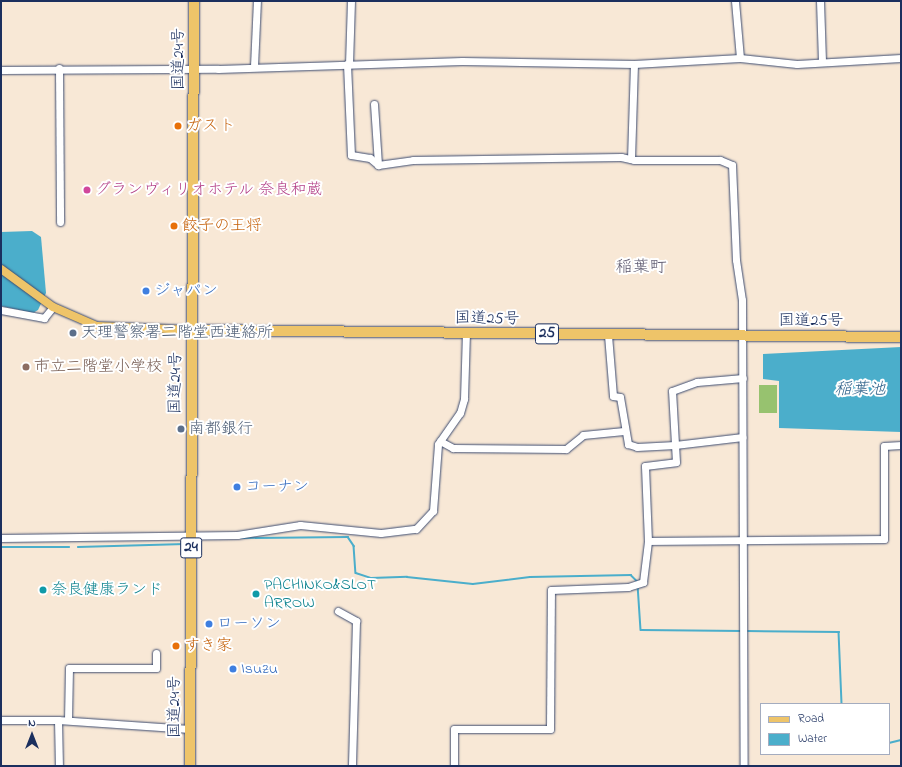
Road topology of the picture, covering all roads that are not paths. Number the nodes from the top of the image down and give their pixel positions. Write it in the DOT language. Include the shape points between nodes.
graph roads {
  1 [pos="194,1"];
  2 [pos="257,1"];
  3 [pos="351,1"];
  4 [pos="735,1"];
  5 [pos="820,1"];
  6 [pos="740,58"];
  7 [pos="901,58"];
  8 [pos="822,62"];
  9 [pos="348,64"];
  10 [pos="634,64"];
  11 [pos="254,66"];
  12 [pos="59,68"];
  13 [pos="193,69"];
  14 [pos="1,70"];
  15 [pos="374,104"];
  16 [pos="631,159"];
  17 [pos="378,165"];
  18 [pos="60,222"];
  19 [pos="1,269"];
  20 [pos="50,305"];
  21 [pos="1,310"];
  22 [pos="192,330"];
  23 [pos="466,333"];
  24 [pos="608,335"];
  25 [pos="742,336"];
  26 [pos="901,337"];
  27 [pos="743,378"];
  28 [pos="624,431"];
  29 [pos="743,437"];
  30 [pos="440,441"];
  31 [pos="675,445"];
  32 [pos="901,445"];
  33 [pos="191,536"];
  34 [pos="1,538"];
  35 [pos="743,538"];
  36 [pos="648,541"];
  37 [pos="338,611"];
  38 [pos="156,653"];
  39 [pos="1,720"];
  40 [pos="58,720"];
  41 [pos="68,720"];
  42 [pos="190,729"];
  43 [pos="59,766"];
  44 [pos="190,766"];
  45 [pos="352,766"];
  46 [pos="454,766"];
  47 [pos="744,766"];
  1 -- 13 [label="highway, 国道24号 / 24"];
  2 -- 11 [label="street"];
  3 -- 9 [label="street"];
  4 -- 6 [label="street"];
  5 -- 8 [label="street"];
  6 -- 8 [label="street" via="797,64"];
  6 -- 10 [label="street"];
  7 -- 8 [label="street"];
  9 -- 10 [label="street" via="462,61"];
  9 -- 11 [label="street"];
  9 -- 17 [label="street" via="351,155 370,158"];
  10 -- 16 [label="street"];
  11 -- 13 [label="street"];
  12 -- 13 [label="street"];
  12 -- 14 [label="street"];
  12 -- 18 [label="street"];
  13 -- 22 [label="highway, 国道24号 / 24"];
  15 -- 17 [label="street"];
  16 -- 17 [label="street" via="420,160"];
  16 -- 25 [label="street" via="720,160 732,165"];
  19 -- 20 [label="main road"];
  20 -- 21 [label="street" via="44,318"];
  20 -- 22 [label="main road" via="97,326"];
  22 -- 23 [label="highway, 国道25号 / 25"];
  22 -- 33 [label="highway, 国道24号 / 24"];
  23 -- 24 [label="highway, 国道25号 / 25"];
  23 -- 30 [label="street" via="464,400 460,413"];
  24 -- 25 [label="highway, 国道25号 / 25"];
  24 -- 28 [label="street" via="613,396 620,397"];
  25 -- 26 [label="highway, 国道25号 / 25"];
  25 -- 27 [label="street"];
  27 -- 29 [label="street"];
  27 -- 31 [label="street" via="697,382 672,392"];
  28 -- 30 [label="street" via="583,435 566,449 453,448"];
  28 -- 31 [label="street" via="628,444 638,447"];
  29 -- 31 [label="street"];
  29 -- 35 [label="street"];
  30 -- 33 [label="street" via="435,453 433,511 416,529 381,533 300,525 237,535"];
  31 -- 36 [label="street" via="676,462 645,466"];
  32 -- 35 [label="street" via="884,446 884,539"];
  33 -- 34 [label="street"];
  33 -- 42 [label="highway, 国道24号 / 24"];
  35 -- 36 [label="street"];
  35 -- 47 [label="street"];
  36 -- 46 [label="street" via="644,579 640,585 550,590 550,729 454,729"];
  37 -- 45 [label="street" via="356,621"];
  38 -- 41 [label="street" via="156,668 69,668"];
  39 -- 40 [label="street"];
  40 -- 41 [label="street"];
  40 -- 43 [label="street"];
  41 -- 42 [label="street"];
  42 -- 44 [label="highway, 国道24号 / 24"];
}
